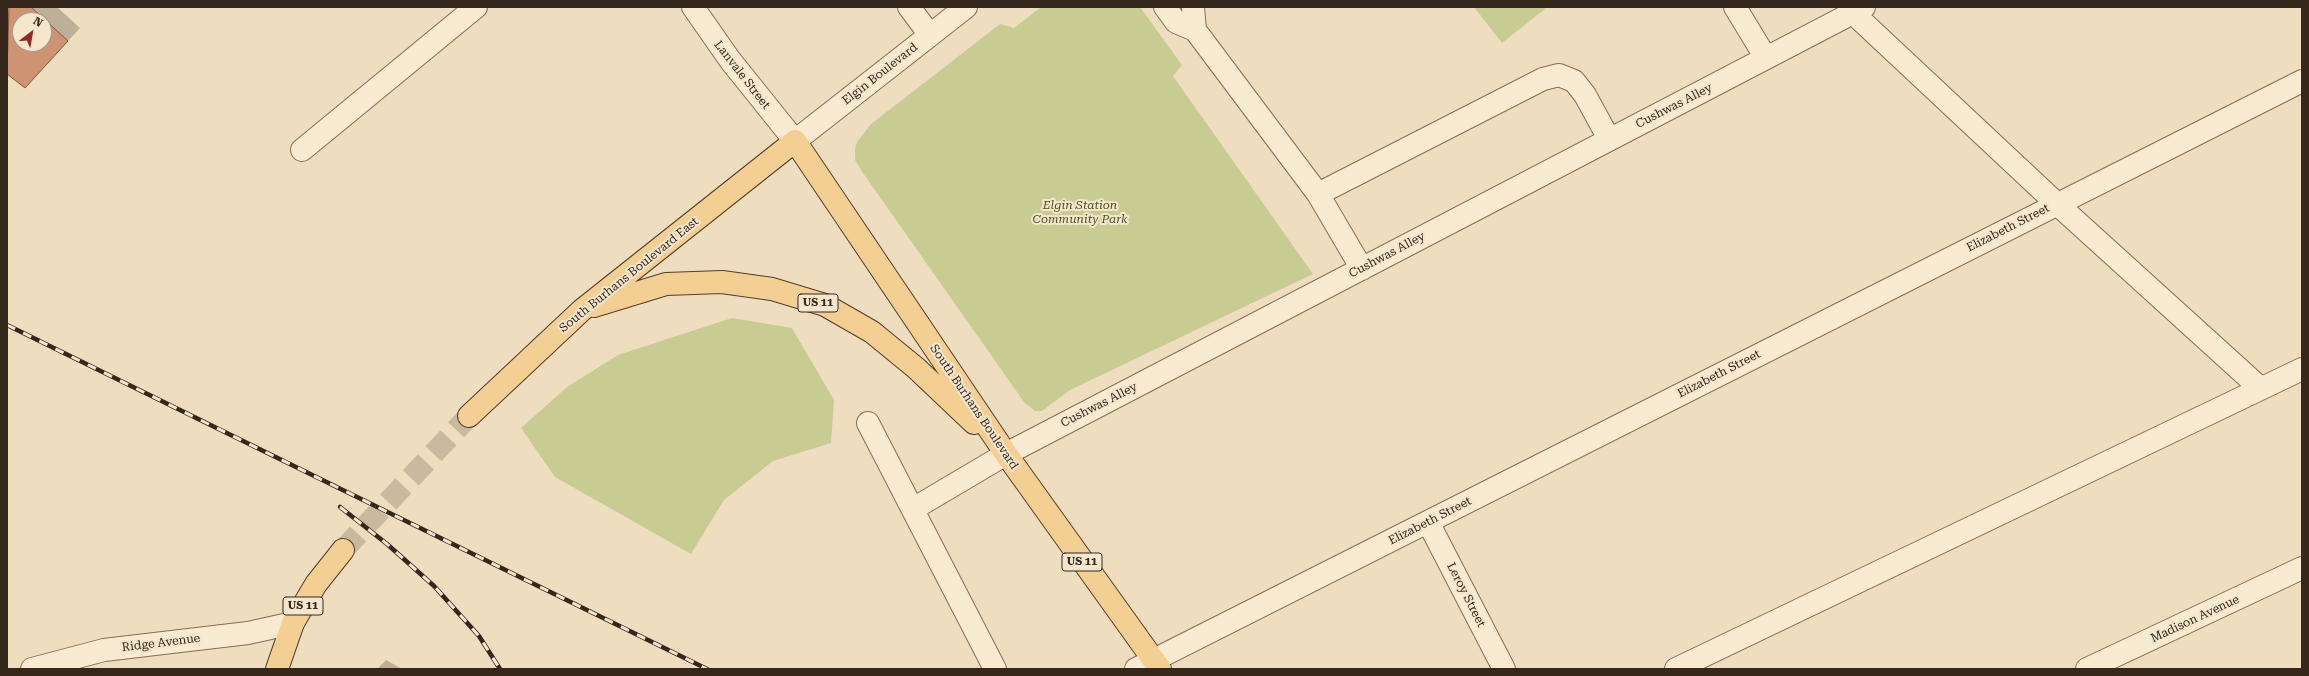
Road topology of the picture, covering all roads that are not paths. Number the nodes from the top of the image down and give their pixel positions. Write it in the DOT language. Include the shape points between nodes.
graph roads {
  1 [pos="476,7"];
  2 [pos="692,7"];
  3 [pos="909,7"];
  4 [pos="966,7"];
  5 [pos="1165,7"];
  6 [pos="1193,7"];
  7 [pos="1735,7"];
  8 [pos="1859,10"];
  9 [pos="1195,30"];
  10 [pos="930,35"];
  11 [pos="1766,58"];
  12 [pos="2302,81"];
  13 [pos="1610,139"];
  14 [pos="795,141"];
  15 [pos="302,150"];
  16 [pos="1318,194"];
  17 [pos="2056,203"];
  18 [pos="1362,268"];
  19 [pos="582,310"];
  20 [pos="2302,369"];
  21 [pos="2260,388"];
  22 [pos="469,416"];
  23 [pos="868,423"];
  24 [pos="1006,454"];
  25 [pos="913,509"];
  26 [pos="1428,522"];
  27 [pos="343,550"];
  28 [pos="2302,568"];
  29 [pos="293,623"];
  30 [pos="1150,666"];
  31 [pos="32,669"];
  32 [pos="276,669"];
  33 [pos="995,669"];
  34 [pos="1504,669"];
  35 [pos="1676,669"];
  36 [pos="2087,669"];
  1 -- 15 [label="street"];
  2 -- 14 [label="street, Lanvale Street" via="730,60"];
  3 -- 10 [label="street"];
  4 -- 10 [label="street, Elgin Boulevard"];
  5 -- 9 [label="street" via="1176,22"];
  6 -- 9 [label="street"];
  7 -- 11 [label="street"];
  8 -- 11 [label="street, Cushwas Alley"];
  8 -- 17 [label="street"];
  9 -- 16 [label="street"];
  10 -- 14 [label="street, Elgin Boulevard"];
  11 -- 13 [label="street, Cushwas Alley"];
  12 -- 17 [label="street, Elizabeth Street"];
  13 -- 16 [label="street" via="1585,95 1574,82 1559,75 1543,79"];
  13 -- 18 [label="street, Cushwas Alley"];
  14 -- 19 [label="main road, South Burhans Boulevard East / US 11"];
  14 -- 24 [label="main road, South Burhans Boulevard / US 11"];
  16 -- 18 [label="street"];
  17 -- 21 [label="street"];
  17 -- 26 [label="street, Elizabeth Street"];
  18 -- 24 [label="street, Cushwas Alley"];
  19 -- 22 [label="main road, South Burhans Boulevard East / US 11"];
  19 -- 24 [label="main road, US 11" via="666,284 722,282 772,289 825,305 872,332 916,368"];
  20 -- 21 [label="street"];
  21 -- 35 [label="street"];
  23 -- 25 [label="street"];
  24 -- 25 [label="street, Cushwas Alley"];
  24 -- 30 [label="main road, South Burhans Boulevard / US 11"];
  25 -- 33 [label="street"];
  26 -- 30 [label="street, Elizabeth Street"];
  26 -- 34 [label="street, Leroy Street"];
  27 -- 29 [label="main road, US 11" via="316,584"];
  28 -- 36 [label="street, Madison Avenue"];
  29 -- 31 [label="street, Ridge Avenue" via="248,633 104,650"];
  29 -- 32 [label="main road, US 11"];
}
